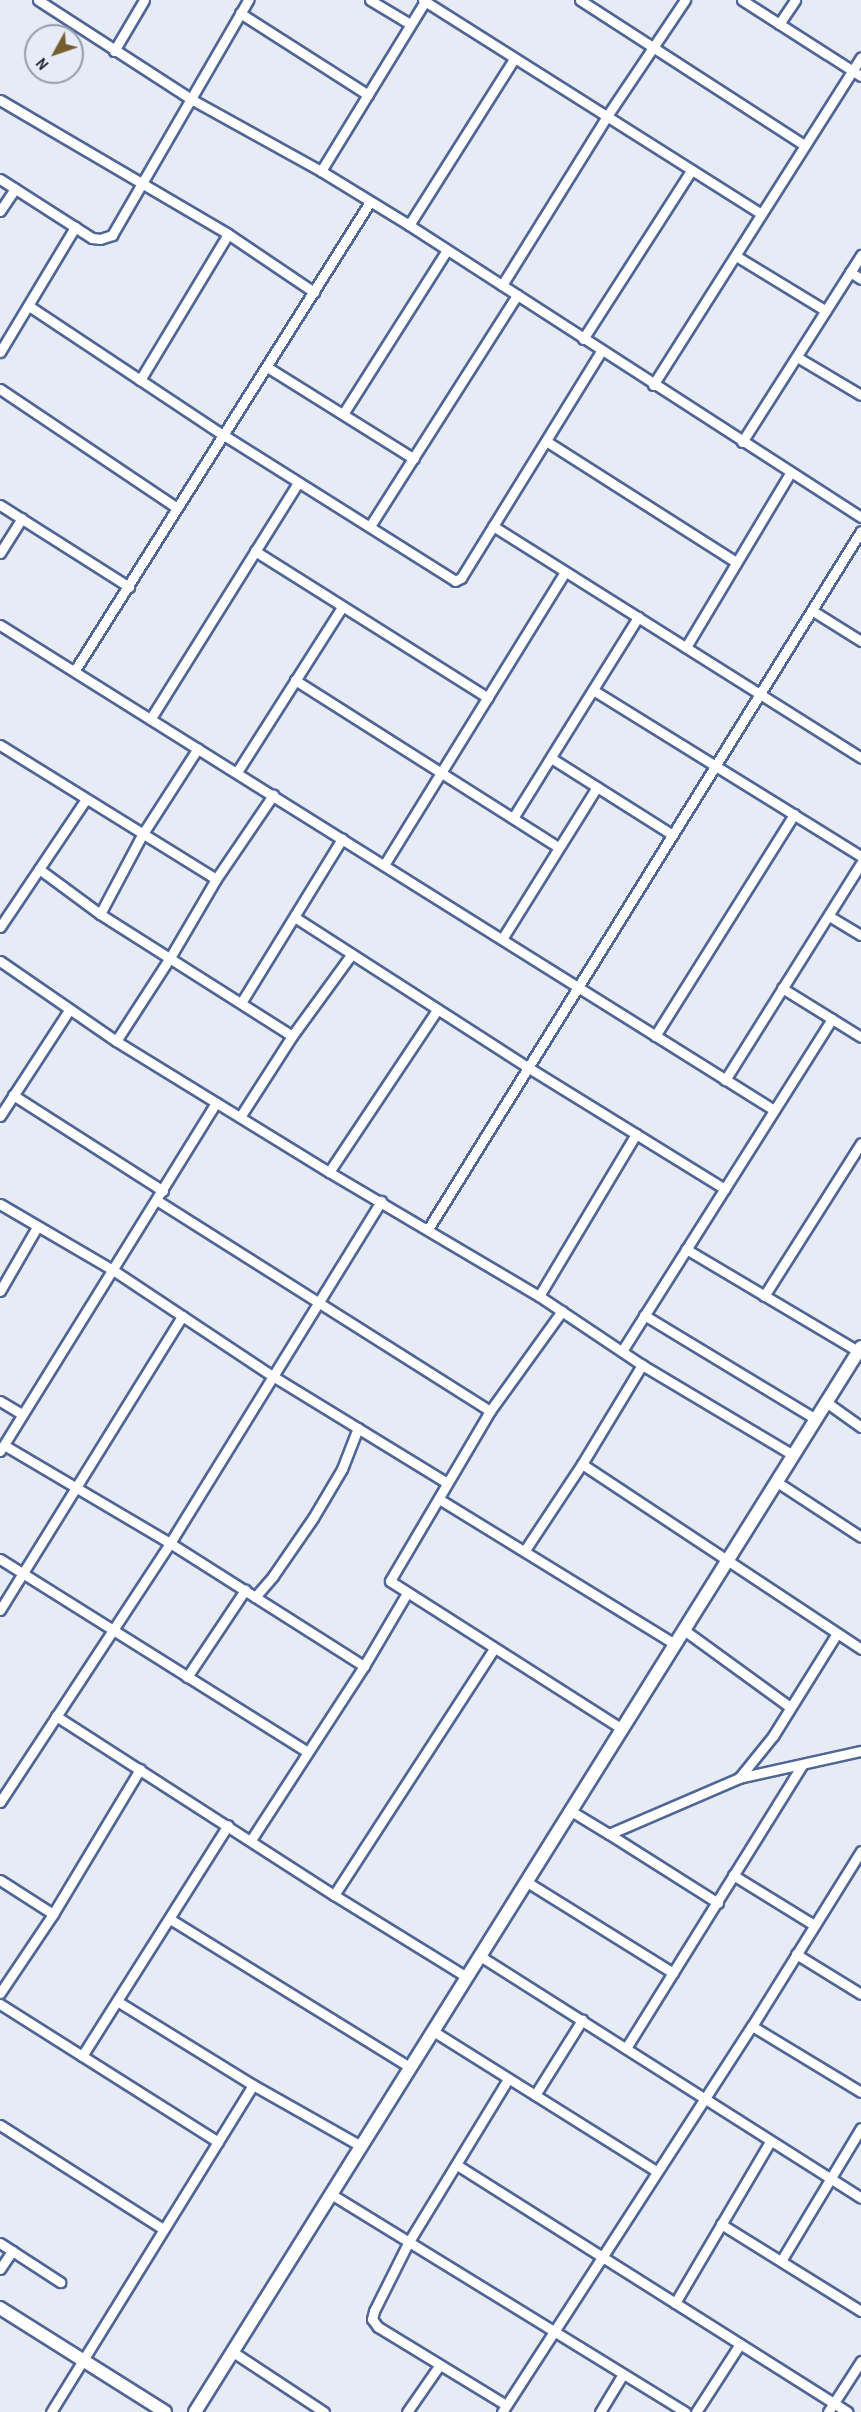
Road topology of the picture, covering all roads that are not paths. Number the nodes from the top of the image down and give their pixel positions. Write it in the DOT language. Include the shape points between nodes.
graph roads {
  1 [pos="38,0"];
  2 [pos="144,0"];
  3 [pos="248,0"];
  4 [pos="370,0"];
  5 [pos="424,0"];
  6 [pos="580,0"];
  7 [pos="685,0"];
  8 [pos="742,0"];
  9 [pos="795,0"];
  10 [pos="240,13"];
  11 [pos="410,24"];
  12 [pos="779,24"];
  13 [pos="653,49"];
  14 [pos="114,51"];
  15 [pos="861,57"];
  16 [pos="514,59"];
  17 [pos="857,73"];
  18 [pos="368,95"];
  19 [pos="191,99"];
  20 [pos="0,100"];
  21 [pos="607,116"];
  22 [pos="804,145"];
  23 [pos="321,171"];
  24 [pos="691,171"];
  25 [pos="0,179"];
  26 [pos="142,183"];
  27 [pos="15,189"];
  28 [pos="370,202"];
  29 [pos="0,211"];
  30 [pos="761,214"];
  31 [pos="409,225"];
  32 [pos="75,227"];
  33 [pos="228,234"];
  34 [pos="447,250"];
  35 [pos="736,255"];
  36 [pos="861,255"];
  37 [pos="850,272"];
  38 [pos="861,279"];
  39 [pos="502,285"];
  40 [pos="314,292"];
  41 [pos="517,295"];
  42 [pos="29,306"];
  43 [pos="825,311"];
  44 [pos="583,339"];
  45 [pos="601,351"];
  46 [pos="0,352"];
  47 [pos="797,357"];
  48 [pos="267,367"];
  49 [pos="140,380"];
  50 [pos="653,385"];
  51 [pos="0,389"];
  52 [pos="861,395"];
  53 [pos="343,414"];
  54 [pos="222,434"];
  55 [pos="546,441"];
  56 [pos="742,442"];
  57 [pos="414,459"];
  58 [pos="790,473"];
  59 [pos="298,483"];
  60 [pos="0,505"];
  61 [pos="177,508"];
  62 [pos="861,517"];
  63 [pos="22,518"];
  64 [pos="370,526"];
  65 [pos="493,526"];
  66 [pos="861,531"];
  67 [pos="255,551"];
  68 [pos="0,553"];
  69 [pos="736,562"];
  70 [pos="565,572"];
  71 [pos="129,587"];
  72 [pos="342,607"];
  73 [pos="813,611"];
  74 [pos="638,617"];
  75 [pos="0,625"];
  76 [pos="861,641"];
  77 [pos="686,647"];
  78 [pos="75,670"];
  79 [pos="295,680"];
  80 [pos="593,690"];
  81 [pos="761,695"];
  82 [pos="488,698"];
  83 [pos="151,718"];
  84 [pos="0,746"];
  85 [pos="198,748"];
  86 [pos="551,758"];
  87 [pos="861,758"];
  88 [pos="716,766"];
  89 [pos="237,772"];
  90 [pos="441,774"];
  91 [pos="597,786"];
  92 [pos="273,795"];
  93 [pos="86,798"];
  94 [pos="794,814"];
  95 [pos="513,818"];
  96 [pos="142,835"];
  97 [pos="673,835"];
  98 [pos="342,839"];
  99 [pos="558,847"];
  100 [pos="861,856"];
  101 [pos="861,863"];
  102 [pos="384,865"];
  103 [pos="39,869"];
  104 [pos="216,879"];
  105 [pos="100,914"];
  106 [pos="829,916"];
  107 [pos="296,918"];
  108 [pos="0,927"];
  109 [pos="861,935"];
  110 [pos="502,939"];
  111 [pos="351,954"];
  112 [pos="171,956"];
  113 [pos="0,962"];
  114 [pos="580,988"];
  115 [pos="782,988"];
  116 [pos="241,1003"];
  117 [pos="69,1010"];
  118 [pos="437,1010"];
  119 [pos="832,1019"];
  120 [pos="292,1036"];
  121 [pos="655,1036"];
  122 [pos="861,1037"];
  123 [pos="116,1041"];
  124 [pos="529,1068"];
  125 [pos="725,1080"];
  126 [pos="13,1095"];
  127 [pos="216,1102"];
  128 [pos="774,1110"];
  129 [pos="0,1116"];
  130 [pos="240,1117"];
  131 [pos="636,1134"];
  132 [pos="861,1143"];
  133 [pos="329,1172"];
  134 [pos="725,1189"];
  135 [pos="163,1191"];
  136 [pos="158,1201"];
  137 [pos="381,1201"];
  138 [pos="0,1204"];
  139 [pos="37,1227"];
  140 [pos="428,1229"];
  141 [pos="686,1249"];
  142 [pos="113,1270"];
  143 [pos="0,1291"];
  144 [pos="539,1296"];
  145 [pos="764,1296"];
  146 [pos="318,1301"];
  147 [pos="562,1311"];
  148 [pos="644,1315"];
  149 [pos="182,1316"];
  150 [pos="860,1349"];
  151 [pos="621,1351"];
  152 [pos="642,1365"];
  153 [pos="271,1375"];
  154 [pos="0,1401"];
  155 [pos="826,1402"];
  156 [pos="490,1411"];
  157 [pos="22,1414"];
  158 [pos="816,1419"];
  159 [pos="861,1427"];
  160 [pos="358,1428"];
  161 [pos="2,1448"];
  162 [pos="793,1455"];
  163 [pos="582,1464"];
  164 [pos="777,1482"];
  165 [pos="447,1483"];
  166 [pos="76,1487"];
  167 [pos="439,1499"];
  168 [pos="861,1537"];
  169 [pos="170,1543"];
  170 [pos="525,1550"];
  171 [pos="0,1559"];
  172 [pos="728,1560"];
  173 [pos="22,1573"];
  174 [pos="245,1590"];
  175 [pos="407,1593"];
  176 [pos="255,1597"];
  177 [pos="0,1610"];
  178 [pos="112,1630"];
  179 [pos="684,1630"];
  180 [pos="837,1633"];
  181 [pos="675,1644"];
  182 [pos="861,1648"];
  183 [pos="494,1649"];
  184 [pos="364,1666"];
  185 [pos="187,1677"];
  186 [pos="790,1707"];
  187 [pos="56,1716"];
  188 [pos="622,1729"];
  189 [pos="861,1751"];
  190 [pos="308,1752"];
  191 [pos="802,1765"];
  192 [pos="140,1768"];
  193 [pos="739,1778"];
  194 [pos="0,1802"];
  195 [pos="571,1811"];
  196 [pos="228,1825"];
  197 [pos="609,1834"];
  198 [pos="251,1840"];
  199 [pos="861,1851"];
  200 [pos="852,1866"];
  201 [pos="861,1872"];
  202 [pos="733,1875"];
  203 [pos="0,1880"];
  204 [pos="527,1882"];
  205 [pos="334,1895"];
  206 [pos="718,1903"];
  207 [pos="53,1914"];
  208 [pos="170,1919"];
  209 [pos="814,1924"];
  210 [pos="796,1954"];
  211 [pos="480,1956"];
  212 [pos="673,1973"];
  213 [pos="467,1977"];
  214 [pos="0,1993"];
  215 [pos="861,1994"];
  216 [pos="117,2001"];
  217 [pos="0,2004"];
  218 [pos="582,2020"];
  219 [pos="752,2026"];
  220 [pos="433,2031"];
  221 [pos="626,2048"];
  222 [pos="82,2056"];
  223 [pos="411,2068"];
  224 [pos="508,2079"];
  225 [pos="253,2085"];
  226 [pos="861,2092"];
  227 [pos="535,2095"];
  228 [pos="705,2097"];
  229 [pos="0,2125"];
  230 [pos="861,2128"];
  231 [pos="218,2142"];
  232 [pos="770,2142"];
  233 [pos="362,2146"];
  234 [pos="457,2165"];
  235 [pos="656,2171"];
  236 [pos="830,2179"];
  237 [pos="332,2194"];
  238 [pos="861,2198"];
  239 [pos="722,2224"];
  240 [pos="163,2229"];
  241 [pos="0,2243"];
  242 [pos="408,2243"];
  243 [pos="12,2251"];
  244 [pos="601,2258"];
  245 [pos="782,2261"];
  246 [pos="0,2269"];
  247 [pos="60,2283"];
  248 [pos="675,2302"];
  249 [pos="0,2308"];
  250 [pos="861,2311"];
  251 [pos="554,2330"];
  252 [pos="740,2344"];
  253 [pos="232,2352"];
  254 [pos="84,2361"];
  255 [pos="861,2361"];
  256 [pos="439,2366"];
  257 [pos="623,2374"];
  258 [pos="833,2403"];
  259 [pos="504,2408"];
  260 [pos="51,2412"];
  261 [pos="165,2412"];
  262 [pos="195,2412"];
  263 [pos="324,2412"];
  264 [pos="407,2412"];
  265 [pos="600,2412"];
  266 [pos="685,2412"];
  267 [pos="696,2412"];
  268 [pos="828,2412"];
  269 [pos="848,2412"];
  1 -- 14 [label="street"];
  2 -- 14 [label="street"];
  3 -- 10 [label="street"];
  4 -- 11 [label="street"];
  5 -- 11 [label="street"];
  5 -- 16 [label="street"];
  6 -- 13 [label="street"];
  7 -- 13 [label="street"];
  8 -- 12 [label="street"];
  9 -- 12 [label="street"];
  10 -- 18 [label="street"];
  10 -- 19 [label="street"];
  11 -- 18 [label="street"];
  12 -- 17 [label="street"];
  13 -- 21 [label="street"];
  13 -- 22 [label="street"];
  14 -- 19 [label="street"];
  15 -- 17 [label="street"];
  16 -- 21 [label="street"];
  16 -- 31 [label="street"];
  17 -- 22 [label="street"];
  18 -- 23 [label="street"];
  19 -- 23 [label="street"];
  19 -- 26 [label="street"];
  20 -- 26 [label="street"];
  21 -- 24 [label="street"];
  21 -- 39 [label="street"];
  22 -- 30 [label="street"];
  23 -- 28 [label="street"];
  24 -- 30 [label="street"];
  24 -- 44 [label="street"];
  25 -- 27 [label="street"];
  26 -- 32 [label="street" via="112,235 100,239"];
  26 -- 33 [label="street"];
  27 -- 29 [label="street"];
  27 -- 32 [label="street"];
  28 -- 31 [label="street"];
  28 -- 40 [label="street"];
  30 -- 35 [label="street"];
  31 -- 34 [label="street"];
  32 -- 42 [label="street"];
  33 -- 40 [label="street"];
  33 -- 49 [label="street"];
  34 -- 39 [label="street"];
  34 -- 53 [label="street"];
  35 -- 43 [label="street"];
  35 -- 50 [label="street"];
  36 -- 37 [label="street"];
  37 -- 38 [label="street"];
  37 -- 43 [label="street"];
  39 -- 41 [label="street"];
  40 -- 48 [label="street"];
  41 -- 44 [label="street"];
  41 -- 57 [label="street"];
  42 -- 46 [label="street"];
  42 -- 49 [label="street"];
  43 -- 47 [label="street"];
  44 -- 45 [label="street"];
  45 -- 50 [label="street"];
  45 -- 55 [label="street"];
  47 -- 52 [label="street"];
  47 -- 56 [label="street"];
  48 -- 53 [label="street"];
  48 -- 54 [label="street"];
  49 -- 54 [label="street"];
  50 -- 56 [label="street"];
  51 -- 61 [label="street"];
  53 -- 57 [label="street"];
  54 -- 59 [label="street"];
  54 -- 61 [label="street"];
  55 -- 65 [label="street"];
  55 -- 69 [label="street"];
  56 -- 58 [label="street"];
  57 -- 64 [label="street"];
  58 -- 62 [label="street"];
  58 -- 69 [label="street"];
  59 -- 64 [label="street"];
  59 -- 67 [label="street"];
  60 -- 63 [label="street"];
  61 -- 71 [label="street"];
  63 -- 68 [label="street"];
  63 -- 71 [label="street"];
  64 -- 65 [label="street" via="455,581 461,578"];
  65 -- 70 [label="street"];
  66 -- 73 [label="street"];
  67 -- 72 [label="street"];
  67 -- 83 [label="street"];
  69 -- 77 [label="street"];
  70 -- 74 [label="street"];
  70 -- 82 [label="street"];
  71 -- 78 [label="street"];
  72 -- 79 [label="street"];
  72 -- 82 [label="street"];
  73 -- 76 [label="street"];
  73 -- 81 [label="street"];
  74 -- 77 [label="street"];
  74 -- 80 [label="street"];
  75 -- 78 [label="street"];
  77 -- 81 [label="street"];
  78 -- 83 [label="street"];
  79 -- 89 [label="street"];
  79 -- 90 [label="street"];
  80 -- 86 [label="street"];
  80 -- 88 [label="street"];
  81 -- 87 [label="street"];
  81 -- 88 [label="street"];
  82 -- 90 [label="street"];
  83 -- 85 [label="street"];
  84 -- 93 [label="street"];
  85 -- 89 [label="street"];
  85 -- 96 [label="street"];
  86 -- 91 [label="street"];
  86 -- 95 [label="street"];
  88 -- 94 [label="street"];
  88 -- 97 [label="street"];
  89 -- 92 [label="street"];
  90 -- 95 [label="street"];
  90 -- 102 [label="street"];
  91 -- 97 [label="street"];
  91 -- 99 [label="street"];
  92 -- 98 [label="street"];
  92 -- 104 [label="street"];
  93 -- 96 [label="street"];
  93 -- 103 [label="street"];
  94 -- 100 [label="street"];
  94 -- 121 [label="street"];
  95 -- 99 [label="street"];
  96 -- 104 [label="street"];
  96 -- 105 [label="street"];
  97 -- 114 [label="street"];
  98 -- 102 [label="street"];
  98 -- 107 [label="street"];
  99 -- 110 [label="street"];
  101 -- 106 [label="street"];
  102 -- 110 [label="street"];
  103 -- 105 [label="street"];
  103 -- 108 [label="street"];
  104 -- 112 [label="street"];
  105 -- 112 [label="street"];
  106 -- 109 [label="street"];
  106 -- 115 [label="street"];
  107 -- 111 [label="street"];
  107 -- 116 [label="street"];
  110 -- 114 [label="street"];
  111 -- 118 [label="street"];
  111 -- 120 [label="street"];
  112 -- 116 [label="street"];
  112 -- 123 [label="street"];
  113 -- 117 [label="street"];
  114 -- 121 [label="street"];
  114 -- 124 [label="street"];
  115 -- 119 [label="street"];
  115 -- 125 [label="street"];
  116 -- 120 [label="street"];
  117 -- 123 [label="street"];
  117 -- 126 [label="street"];
  118 -- 124 [label="street"];
  118 -- 133 [label="street"];
  119 -- 122 [label="street"];
  119 -- 128 [label="street"];
  120 -- 130 [label="street"];
  121 -- 125 [label="street"];
  123 -- 127 [label="street"];
  124 -- 131 [label="street"];
  124 -- 140 [label="street"];
  125 -- 128 [label="street"];
  126 -- 129 [label="street"];
  126 -- 135 [label="street"];
  127 -- 130 [label="street"];
  127 -- 135 [label="street"];
  128 -- 134 [label="street"];
  130 -- 133 [label="street"];
  131 -- 134 [label="street"];
  131 -- 144 [label="street"];
  132 -- 145 [label="street"];
  133 -- 137 [label="street"];
  134 -- 141 [label="street"];
  135 -- 136 [label="street"];
  136 -- 142 [label="street"];
  136 -- 146 [label="street"];
  137 -- 140 [label="street"];
  137 -- 146 [label="street"];
  138 -- 139 [label="street"];
  139 -- 142 [label="street"];
  139 -- 143 [label="street"];
  140 -- 144 [label="street"];
  141 -- 145 [label="street"];
  141 -- 148 [label="street"];
  142 -- 149 [label="street"];
  142 -- 157 [label="street"];
  144 -- 147 [label="street"];
  145 -- 150 [label="street"];
  146 -- 153 [label="street"];
  146 -- 156 [label="street"];
  147 -- 151 [label="street"];
  147 -- 156 [label="street"];
  148 -- 151 [label="street"];
  148 -- 158 [label="street"];
  149 -- 153 [label="street"];
  149 -- 166 [label="street"];
  150 -- 155 [label="street"];
  151 -- 152 [label="street"];
  152 -- 162 [label="street"];
  152 -- 163 [label="street"];
  153 -- 160 [label="street"];
  153 -- 169 [label="street"];
  154 -- 157 [label="street"];
  155 -- 158 [label="street"];
  155 -- 159 [label="street"];
  156 -- 165 [label="street"];
  157 -- 161 [label="street"];
  158 -- 162 [label="street"];
  160 -- 165 [label="street"];
  160 -- 176 [label="street" via="342,1469 279,1568"];
  161 -- 166 [label="street"];
  162 -- 164 [label="street"];
  163 -- 170 [label="street"];
  163 -- 172 [label="street"];
  164 -- 168 [label="street"];
  164 -- 172 [label="street"];
  165 -- 167 [label="street"];
  166 -- 169 [label="street"];
  166 -- 173 [label="street"];
  167 -- 170 [label="street"];
  167 -- 175 [label="street" via="390,1579"];
  169 -- 174 [label="street"];
  169 -- 178 [label="street"];
  170 -- 181 [label="street"];
  171 -- 173 [label="street"];
  172 -- 179 [label="street"];
  172 -- 180 [label="street"];
  173 -- 177 [label="street"];
  173 -- 178 [label="street"];
  174 -- 176 [label="street"];
  174 -- 185 [label="street"];
  175 -- 183 [label="street"];
  175 -- 184 [label="street"];
  176 -- 184 [label="street"];
  178 -- 185 [label="street"];
  178 -- 187 [label="street"];
  179 -- 181 [label="street"];
  179 -- 186 [label="street"];
  180 -- 182 [label="street"];
  180 -- 186 [label="street"];
  181 -- 188 [label="street"];
  183 -- 188 [label="street"];
  183 -- 205 [label="street"];
  184 -- 190 [label="street"];
  185 -- 190 [label="street"];
  186 -- 193 [label="street" via="773,1736"];
  187 -- 192 [label="street"];
  187 -- 194 [label="street"];
  188 -- 195 [label="street"];
  189 -- 191 [label="street"];
  190 -- 198 [label="street"];
  191 -- 193 [label="street"];
  191 -- 202 [label="street"];
  192 -- 196 [label="street"];
  192 -- 207 [label="street"];
  193 -- 197 [label="street"];
  195 -- 197 [label="street"];
  195 -- 204 [label="street"];
  196 -- 198 [label="street"];
  196 -- 208 [label="street"];
  197 -- 206 [label="street"];
  198 -- 205 [label="street"];
  199 -- 200 [label="street"];
  200 -- 201 [label="street"];
  200 -- 209 [label="street"];
  202 -- 206 [label="street"];
  202 -- 209 [label="street"];
  203 -- 207 [label="street"];
  204 -- 211 [label="street"];
  204 -- 212 [label="street"];
  205 -- 213 [label="street"];
  206 -- 212 [label="street"];
  207 -- 214 [label="street"];
  208 -- 216 [label="street"];
  208 -- 223 [label="street"];
  209 -- 210 [label="street"];
  210 -- 215 [label="street"];
  210 -- 219 [label="street"];
  211 -- 213 [label="street"];
  211 -- 218 [label="street"];
  212 -- 221 [label="street"];
  213 -- 220 [label="street"];
  216 -- 222 [label="street"];
  216 -- 225 [label="street"];
  217 -- 222 [label="street"];
  218 -- 221 [label="street"];
  218 -- 227 [label="street"];
  219 -- 226 [label="street"];
  219 -- 228 [label="street"];
  220 -- 223 [label="street"];
  220 -- 224 [label="street"];
  221 -- 228 [label="street"];
  222 -- 231 [label="street"];
  223 -- 233 [label="street"];
  224 -- 227 [label="street"];
  224 -- 234 [label="street"];
  225 -- 231 [label="street"];
  225 -- 233 [label="street"];
  227 -- 235 [label="street"];
  228 -- 232 [label="street"];
  228 -- 235 [label="street"];
  229 -- 240 [label="street"];
  230 -- 236 [label="street"];
  231 -- 240 [label="street"];
  232 -- 236 [label="street"];
  232 -- 239 [label="street"];
  233 -- 237 [label="street"];
  234 -- 242 [label="street"];
  234 -- 244 [label="street"];
  235 -- 244 [label="street"];
  236 -- 238 [label="street"];
  236 -- 245 [label="street"];
  237 -- 242 [label="street"];
  237 -- 253 [label="street"];
  239 -- 245 [label="street"];
  239 -- 248 [label="street"];
  240 -- 254 [label="street"];
  241 -- 243 [label="street"];
  242 -- 251 [label="street"];
  242 -- 256 [label="street" via="372,2319 378,2327"];
  243 -- 246 [label="street"];
  243 -- 247 [label="street"];
  244 -- 248 [label="street"];
  244 -- 251 [label="street"];
  245 -- 250 [label="street"];
  248 -- 252 [label="street"];
  249 -- 254 [label="street"];
  251 -- 257 [label="street"];
  251 -- 259 [label="street"];
  252 -- 258 [label="street"];
  252 -- 267 [label="street"];
  253 -- 262 [label="street"];
  253 -- 263 [label="street"];
  254 -- 260 [label="street"];
  254 -- 261 [label="street"];
  255 -- 258 [label="street"];
  256 -- 259 [label="street"];
  256 -- 264 [label="street"];
  257 -- 265 [label="street"];
  257 -- 266 [label="street"];
  258 -- 268 [label="street"];
  258 -- 269 [label="street"];
}
